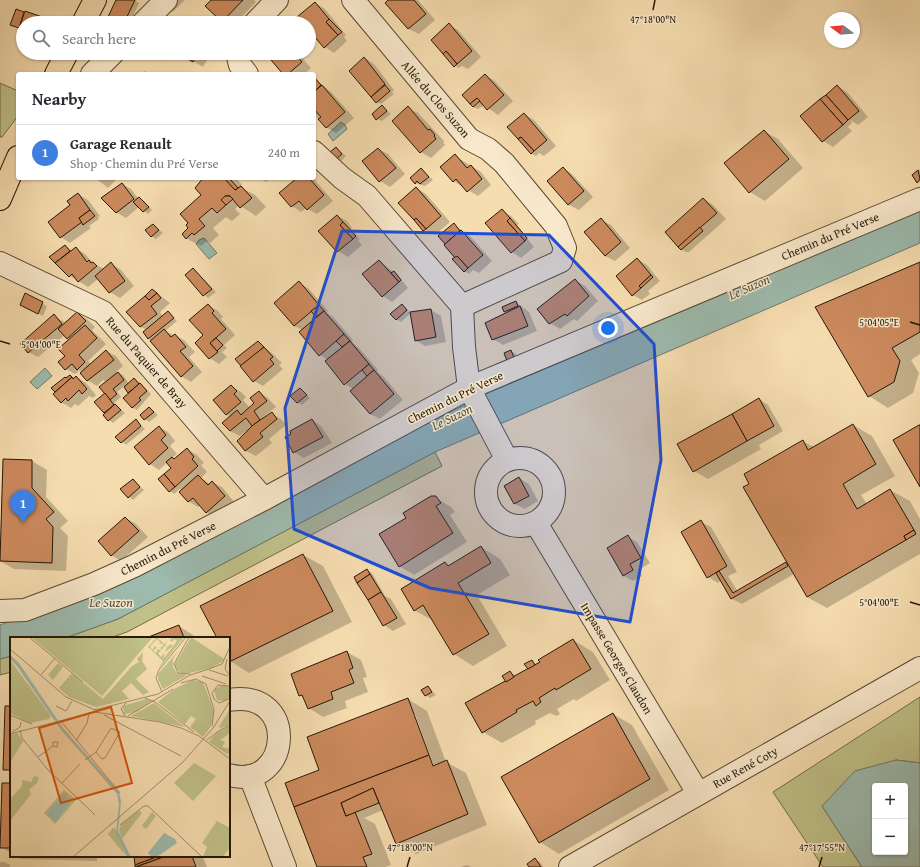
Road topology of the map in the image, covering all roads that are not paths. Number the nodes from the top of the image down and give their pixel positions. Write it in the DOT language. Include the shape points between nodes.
graph roads {
  1 [pos="95,0"];
  2 [pos="166,0"];
  3 [pos="277,0"];
  4 [pos="353,0"];
  5 [pos="87,16"];
  6 [pos="150,16"];
  7 [pos="262,16"];
  8 [pos="63,60"];
  9 [pos="106,60"];
  10 [pos="239,60"];
  11 [pos="57,72"];
  12 [pos="94,72"];
  13 [pos="245,72"];
  14 [pos="16,143"];
  15 [pos="316,154"];
  16 [pos="16,162"];
  17 [pos="0,169"];
  18 [pos="0,199"];
  19 [pos="920,199"];
  20 [pos="0,263"];
  21 [pos="462,306"];
  22 [pos="469,388"];
  23 [pos="507,460"];
  24 [pos="264,499"];
  25 [pos="536,523"];
  26 [pos="0,611"];
  27 [pos="920,668"];
  28 [pos="230,700"];
  29 [pos="240,776"];
  30 [pos="698,793"];
  31 [pos="284,867"];
  32 [pos="570,867"];
  1 -- 5 [label="main road"];
  2 -- 6 [label="street"];
  3 -- 7 [label="street"];
  4 -- 21 [label="street, Allée du Clos Suzon" via="469,139 504,163 556,226 565,248 561,261"];
  8 -- 11 [label="main road"];
  9 -- 12 [label="street"];
  10 -- 13 [label="street"];
  14 -- 17 [label="main road"];
  15 -- 21 [label="street" via="342,178 367,196"];
  16 -- 18 [label="main road"];
  19 -- 22 [label="street, Chemin du Pré Verse"];
  20 -- 24 [label="street, Rue du Paquier de Bray" via="103,312"];
  21 -- 22 [label="street"];
  22 -- 23 [label="street"];
  22 -- 24 [label="street, Chemin du Pré Verse"];
  23 -- 25 [label="street" via="518,457 530,459 548,472 553,483 552,506 546,516"];
  23 -- 25 [label="street" via="490,474 485,496 488,507 495,516 509,525 526,526"];
  24 -- 26 [label="street, Chemin du Pré Verse" via="94,584 25,610"];
  25 -- 30 [label="street, Impasse Georges Claudon"];
  27 -- 30 [label="street, Rue René Coty"];
  28 -- 29 [label="street" via="253,700 264,706 273,715 279,727 278,752 271,763 262,771"];
  29 -- 31 [label="street"];
  30 -- 32 [label="street, Rue René Coty"];
}
